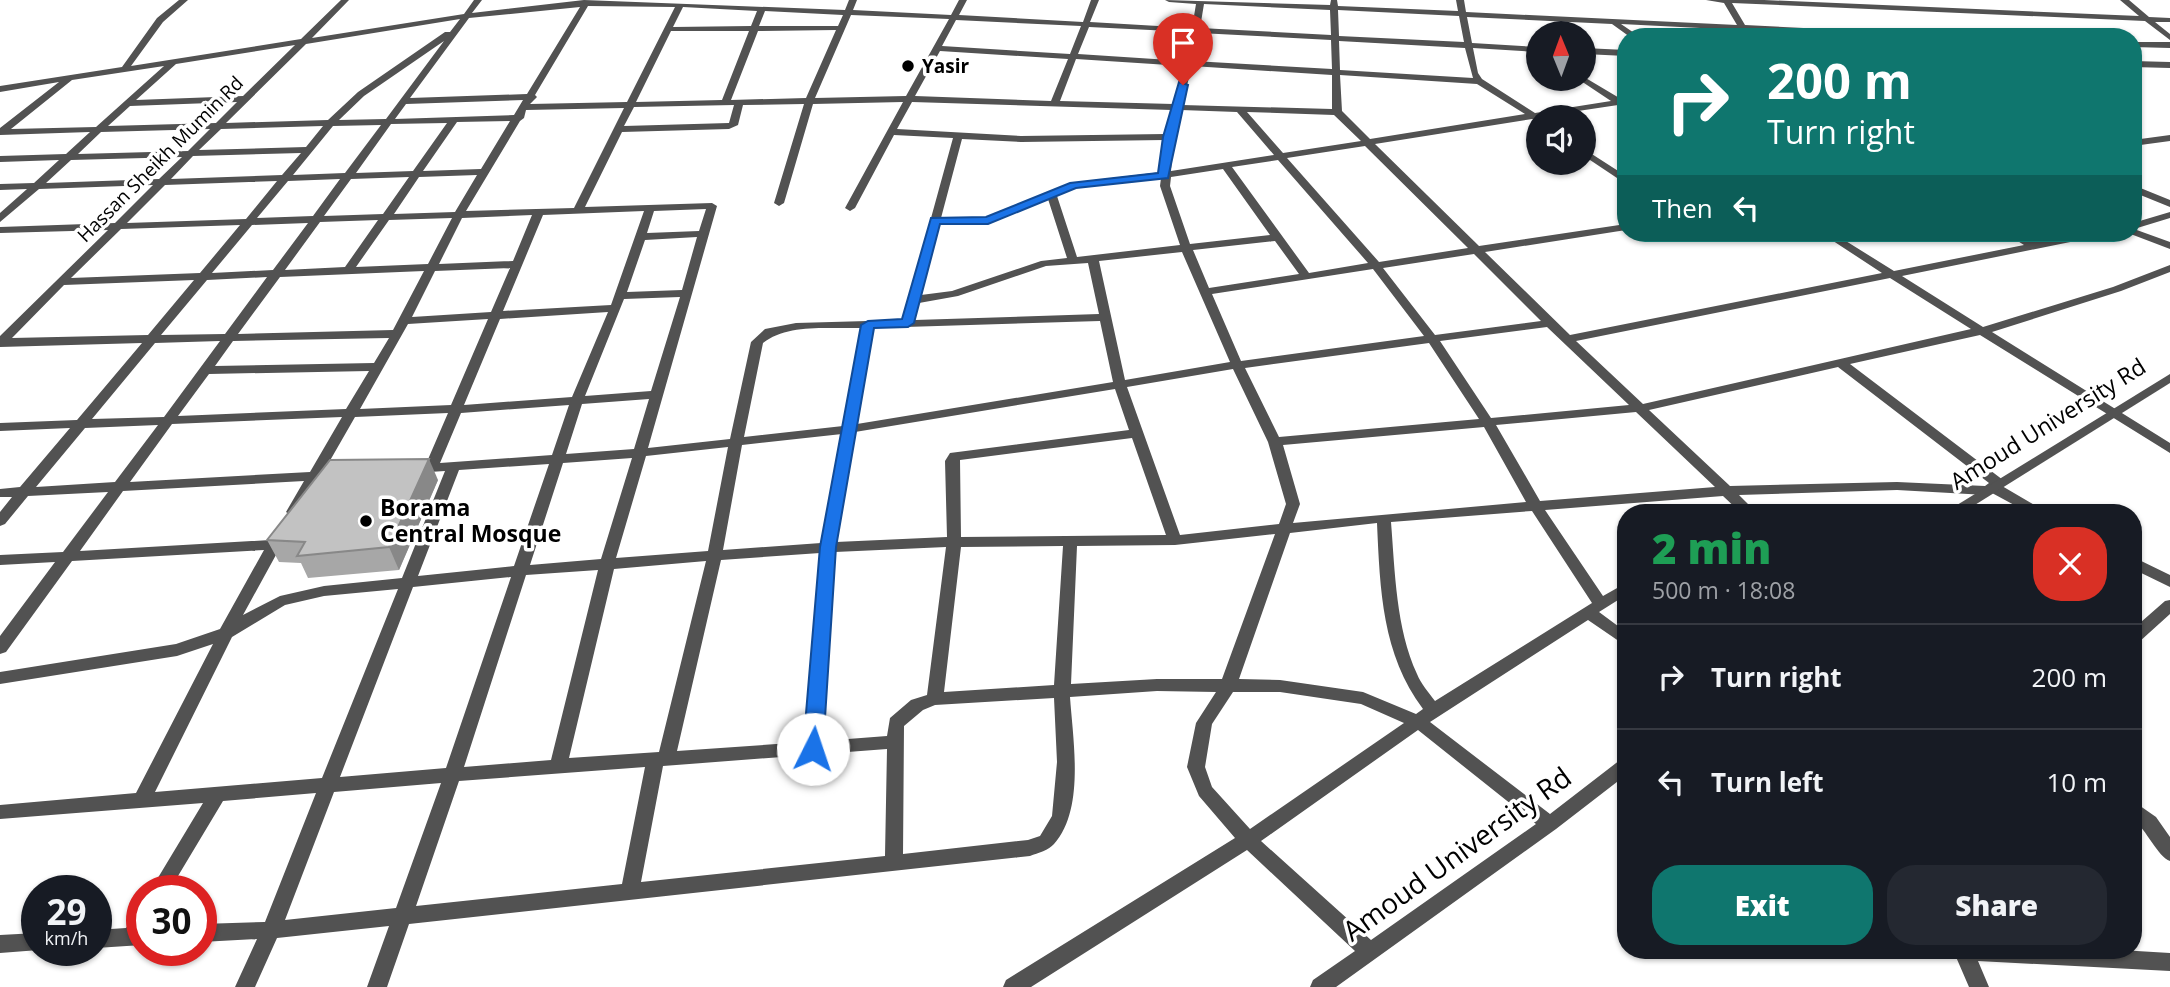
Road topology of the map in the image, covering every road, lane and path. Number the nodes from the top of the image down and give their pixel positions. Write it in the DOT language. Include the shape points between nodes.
graph roads {
  1 [pos="184,0"];
  2 [pos="345,0"];
  3 [pos="478,0"];
  4 [pos="853,0"];
  5 [pos="963,0"];
  6 [pos="1095,0"];
  7 [pos="1170,0"];
  8 [pos="1460,0"];
  9 [pos="1710,0"];
  10 [pos="1726,0"];
  11 [pos="1870,0"];
  12 [pos="2124,0"];
  13 [pos="1200,1"];
  14 [pos="587,2"];
  15 [pos="1334,4"];
  16 [pos="680,5"];
  17 [pos="762,9"];
  18 [pos="1877,9"];
  19 [pos="846,13"];
  20 [pos="1464,15"];
  21 [pos="466,16"];
  22 [pos="953,17"];
  23 [pos="1884,17"];
  24 [pos="2144,18"];
  25 [pos="2170,20"];
  26 [pos="1615,23"];
  27 [pos="1085,24"];
  28 [pos="458,27"];
  29 [pos="754,28"];
  30 [pos="838,28"];
  31 [pos="1622,28"];
  32 [pos="1741,28"];
  33 [pos="668,29"];
  34 [pos="1194,31"];
  35 [pos="2170,38"];
  36 [pos="1335,40"];
  37 [pos="303,44"];
  38 [pos="2142,44"];
  39 [pos="2170,45"];
  40 [pos="1471,46"];
  41 [pos="937,48"];
  42 [pos="1526,49"];
  43 [pos="1596,52"];
  44 [pos="1617,53"];
  45 [pos="1074,55"];
  46 [pos="173,62"];
  47 [pos="1189,62"];
  48 [pos="2142,64"];
  49 [pos="2170,65"];
  50 [pos="124,70"];
  51 [pos="1334,72"];
  52 [pos="68,79"];
  53 [pos="1479,81"];
  54 [pos="1596,87"];
  55 [pos="0,89"];
  56 [pos="244,99"];
  57 [pos="810,99"];
  58 [pos="912,99"];
  59 [pos="1617,99"];
  60 [pos="404,101"];
  61 [pos="726,101"];
  62 [pos="740,101"];
  63 [pos="130,103"];
  64 [pos="1055,103"];
  65 [pos="631,104"];
  66 [pos="1617,104"];
  67 [pos="525,107"];
  68 [pos="1176,107"];
  69 [pos="1596,108"];
  70 [pos="1240,110"];
  71 [pos="1337,112"];
  72 [pos="1526,112"];
  73 [pos="1526,119"];
  74 [pos="454,120"];
  75 [pos="388,122"];
  76 [pos="330,124"];
  77 [pos="218,125"];
  78 [pos="102,129"];
  79 [pos="619,129"];
  80 [pos="1,132"];
  81 [pos="892,132"];
  82 [pos="958,136"];
  83 [pos="1169,137"];
  84 [pos="2168,140"];
  85 [pos="1369,141"];
  86 [pos="2142,143"];
  87 [pos="307,150"];
  88 [pos="191,153"];
  89 [pos="72,156"];
  90 [pos="1279,157"];
  91 [pos="0,159"];
  92 [pos="1596,160"];
  93 [pos="1224,165"];
  94 [pos="483,172"];
  95 [pos="416,174"];
  96 [pos="1617,175"];
  97 [pos="348,176"];
  98 [pos="1164,176"];
  99 [pos="284,178"];
  100 [pos="162,181"];
  101 [pos="40,185"];
  102 [pos="0,187"];
  103 [pos="2142,192"];
  104 [pos="1051,194"];
  105 [pos="779,203"];
  106 [pos="2170,204"];
  107 [pos="650,208"];
  108 [pos="850,208"];
  109 [pos="578,210"];
  110 [pos="539,212"];
  111 [pos="458,214"];
  112 [pos="2170,215"];
  113 [pos="386,217"];
  114 [pos="0,219"];
  115 [pos="316,219"];
  116 [pos="248,221"];
  117 [pos="935,221"];
  118 [pos="2142,223"];
  119 [pos="117,226"];
  120 [pos="1617,228"];
  121 [pos="0,230"];
  122 [pos="703,234"];
  123 [pos="2142,235"];
  124 [pos="639,237"];
  125 [pos="1279,237"];
  126 [pos="1841,242"];
  127 [pos="2027,242"];
  128 [pos="2055,242"];
  129 [pos="2035,246"];
  130 [pos="2170,246"];
  131 [pos="1187,250"];
  132 [pos="1480,251"];
  133 [pos="1093,260"];
  134 [pos="1073,261"];
  135 [pos="516,264"];
  136 [pos="1377,267"];
  137 [pos="429,268"];
  138 [pos="2170,268"];
  139 [pos="348,271"];
  140 [pos="1893,274"];
  141 [pos="275,275"];
  142 [pos="1307,276"];
  143 [pos="201,278"];
  144 [pos="63,282"];
  145 [pos="1205,292"];
  146 [pos="685,293"];
  147 [pos="914,300"];
  148 [pos="617,302"];
  149 [pos="493,315"];
  150 [pos="1103,317"];
  151 [pos="404,321"];
  152 [pos="908,323"];
  153 [pos="1550,323"];
  154 [pos="868,325"];
  155 [pos="1984,330"];
  156 [pos="397,334"];
  157 [pos="230,336"];
  158 [pos="150,338"];
  159 [pos="1433,340"];
  160 [pos="1569,340"];
  161 [pos="0,342"];
  162 [pos="1842,364"];
  163 [pos="1237,365"];
  164 [pos="378,367"];
  165 [pos="205,370"];
  166 [pos="2170,377"];
  167 [pos="1120,385"];
  168 [pos="656,395"];
  169 [pos="577,400"];
  170 [pos="456,408"];
  171 [pos="1641,408"];
  172 [pos="351,412"];
  173 [pos="2111,412"];
  174 [pos="169,419"];
  175 [pos="84,423"];
  176 [pos="1489,424"];
  177 [pos="0,427"];
  178 [pos="848,429"];
  179 [pos="1137,433"];
  180 [pos="736,442"];
  181 [pos="1275,442"];
  182 [pos="2170,449"];
  183 [pos="638,453"];
  184 [pos="557,460"];
  185 [pos="453,467"];
  186 [pos="431,468"];
  187 [pos="404,470"];
  188 [pos="352,474"];
  189 [pos="312,477"];
  190 [pos="121,485"];
  191 [pos="1992,487"];
  192 [pos="1726,491"];
  193 [pos="25,492"];
  194 [pos="0,493"];
  195 [pos="1740,504"];
  196 [pos="1965,504"];
  197 [pos="2024,504"];
  198 [pos="1535,505"];
  199 [pos="1384,518"];
  200 [pos="0,521"];
  201 [pos="1283,529"];
  202 [pos="1175,540"];
  203 [pos="954,542"];
  204 [pos="1070,543"];
  205 [pos="274,545"];
  206 [pos="828,547"];
  207 [pos="715,554"];
  208 [pos="68,556"];
  209 [pos="0,560"];
  210 [pos="607,565"];
  211 [pos="2142,567"];
  212 [pos="518,571"];
  213 [pos="2170,582"];
  214 [pos="408,583"];
  215 [pos="1617,594"];
  216 [pos="2170,605"];
  217 [pos="1595,609"];
  218 [pos="2142,630"];
  219 [pos="1617,631"];
  220 [pos="226,633"];
  221 [pos="0,648"];
  222 [pos="0,678"];
  223 [pos="1228,686"];
  224 [pos="1062,693"];
  225 [pos="935,699"];
  226 [pos="1426,716"];
  227 [pos="897,742"];
  228 [pos="813,749"];
  229 [pos="661,760"];
  230 [pos="558,766"];
  231 [pos="1617,772"];
  232 [pos="452,777"];
  233 [pos="327,785"];
  234 [pos="218,793"];
  235 [pos="141,802"];
  236 [pos="0,812"];
  237 [pos="2142,815"];
  238 [pos="2150,822"];
  239 [pos="1550,824"];
  240 [pos="2170,829"];
  241 [pos="1248,840"];
  242 [pos="2170,853"];
  243 [pos="894,864"];
  244 [pos="169,875"];
  245 [pos="630,892"];
  246 [pos="403,915"];
  247 [pos="271,930"];
  248 [pos="217,932"];
  249 [pos="21,943"];
  250 [pos="0,944"];
  251 [pos="1370,951"];
  252 [pos="1967,959"];
  253 [pos="2114,959"];
  254 [pos="2170,962"];
  255 [pos="245,987"];
  256 [pos="377,987"];
  257 [pos="1013,987"];
  258 [pos="1320,987"];
  259 [pos="1979,987"];
  1 -- 50 [label="street" via="160,20"];
  2 -- 37 [label="street, Hassan Sheikh Mumin Rd"];
  3 -- 21 [label="street"];
  4 -- 19 [label="street"];
  5 -- 22 [label="street"];
  6 -- 27 [label="street"];
  7 -- 13 [label="street"];
  8 -- 20 [label="street"];
  9 -- 10 [label="street"];
  10 -- 18 [label="street"];
  10 -- 32 [label="street"];
  11 -- 18 [label="street"];
  12 -- 24 [label="street"];
  13 -- 15 [label="street"];
  13 -- 34 [label="street"];
  14 -- 16 [label="street"];
  14 -- 21 [label="street"];
  14 -- 67 [label="street"];
  15 -- 20 [label="street"];
  15 -- 36 [label="street"];
  16 -- 17 [label="street"];
  16 -- 33 [label="street"];
  17 -- 19 [label="street"];
  17 -- 29 [label="street"];
  18 -- 23 [label="street"];
  18 -- 24 [label="street"];
  19 -- 22 [label="street"];
  19 -- 30 [label="street"];
  20 -- 26 [label="street"];
  20 -- 40 [label="street"];
  21 -- 28 [label="street"];
  21 -- 37 [label="street"];
  22 -- 27 [label="street"];
  22 -- 41 [label="street"];
  24 -- 25 [label="street"];
  24 -- 35 [label="street"];
  26 -- 31 [label="street"];
  26 -- 32 [label="street"];
  27 -- 34 [label="street"];
  27 -- 45 [label="street"];
  28 -- 60 [label="street"];
  28 -- 76 [label="street" via="361,94"];
  29 -- 30 [label="street"];
  29 -- 33 [label="street"];
  29 -- 61 [label="street"];
  30 -- 57 [label="street"];
  33 -- 65 [label="street"];
  34 -- 36 [label="street"];
  34 -- 47 [label="street"];
  36 -- 40 [label="street"];
  36 -- 51 [label="street"];
  37 -- 46 [label="street"];
  37 -- 56 [label="street, Hassan Sheikh Mumin Rd"];
  38 -- 39 [label="street"];
  40 -- 42 [label="street"];
  40 -- 53 [label="street"];
  41 -- 45 [label="street"];
  41 -- 58 [label="street"];
  43 -- 44 [label="street"];
  45 -- 47 [label="street"];
  45 -- 64 [label="street"];
  46 -- 50 [label="street"];
  46 -- 63 [label="street"];
  47 -- 51 [label="street"];
  47 -- 68 [label="street"];
  48 -- 49 [label="street"];
  50 -- 52 [label="street"];
  51 -- 53 [label="street"];
  51 -- 71 [label="street"];
  52 -- 55 [label="street"];
  52 -- 80 [label="street"];
  53 -- 72 [label="street"];
  54 -- 59 [label="street"];
  56 -- 63 [label="street"];
  56 -- 77 [label="street, Hassan Sheikh Mumin Rd"];
  57 -- 58 [label="street"];
  57 -- 62 [label="street"];
  57 -- 105 [label="street"];
  58 -- 64 [label="street"];
  58 -- 81 [label="street"];
  60 -- 67 [label="street"];
  60 -- 75 [label="street"];
  61 -- 62 [label="street"];
  61 -- 65 [label="street"];
  62 -- 79 [label="street" via="729,126"];
  63 -- 78 [label="street"];
  64 -- 68 [label="street"];
  65 -- 67 [label="street"];
  65 -- 79 [label="street"];
  66 -- 69 [label="street"];
  67 -- 74 [label="street"];
  67 -- 94 [label="street"];
  68 -- 70 [label="street"];
  68 -- 83 [label="street"];
  70 -- 71 [label="street"];
  70 -- 90 [label="street"];
  71 -- 85 [label="street"];
  73 -- 85 [label="street"];
  74 -- 75 [label="street"];
  74 -- 95 [label="street"];
  75 -- 76 [label="street"];
  75 -- 97 [label="street"];
  76 -- 77 [label="street"];
  76 -- 87 [label="street"];
  77 -- 78 [label="street"];
  77 -- 88 [label="street, Hassan Sheikh Mumin Rd"];
  78 -- 80 [label="street"];
  78 -- 89 [label="street"];
  79 -- 109 [label="street"];
  81 -- 82 [label="street"];
  81 -- 108 [label="street"];
  82 -- 83 [label="street"];
  82 -- 117 [label="street"];
  83 -- 98 [label="street"];
  84 -- 86 [label="street"];
  85 -- 90 [label="street"];
  85 -- 132 [label="street"];
  87 -- 88 [label="street"];
  87 -- 99 [label="street"];
  88 -- 89 [label="street"];
  88 -- 100 [label="street, Hassan Sheikh Mumin Rd"];
  89 -- 91 [label="street"];
  89 -- 101 [label="street"];
  90 -- 93 [label="street"];
  90 -- 136 [label="street"];
  92 -- 96 [label="street"];
  93 -- 98 [label="street"];
  93 -- 125 [label="street"];
  94 -- 95 [label="street"];
  94 -- 111 [label="street"];
  95 -- 97 [label="street"];
  95 -- 113 [label="street"];
  97 -- 99 [label="street"];
  97 -- 115 [label="street"];
  98 -- 104 [label="street" via="1074,185"];
  98 -- 131 [label="street"];
  99 -- 100 [label="street"];
  99 -- 116 [label="street"];
  100 -- 101 [label="street"];
  100 -- 119 [label="street, Hassan Sheikh Mumin Rd"];
  101 -- 102 [label="street"];
  101 -- 114 [label="street"];
  103 -- 106 [label="street"];
  104 -- 117 [label="street" via="988,220"];
  104 -- 134 [label="street"];
  107 -- 109 [label="street"];
  107 -- 122 [label="street" via="712,206"];
  107 -- 124 [label="street"];
  109 -- 110 [label="street"];
  110 -- 111 [label="street"];
  110 -- 135 [label="street"];
  111 -- 113 [label="street"];
  111 -- 137 [label="street"];
  112 -- 118 [label="street"];
  113 -- 115 [label="street"];
  113 -- 139 [label="street"];
  115 -- 116 [label="street"];
  115 -- 141 [label="street"];
  116 -- 119 [label="street"];
  116 -- 143 [label="street"];
  117 -- 147 [label="street"];
  119 -- 121 [label="street"];
  119 -- 144 [label="street, Hassan Sheikh Mumin Rd"];
  120 -- 132 [label="street"];
  122 -- 124 [label="street"];
  122 -- 146 [label="street"];
  123 -- 130 [label="street"];
  124 -- 148 [label="street"];
  125 -- 131 [label="street"];
  125 -- 142 [label="street"];
  126 -- 140 [label="street"];
  127 -- 129 [label="street"];
  128 -- 129 [label="street"];
  129 -- 140 [label="street"];
  131 -- 133 [label="street"];
  131 -- 145 [label="street"];
  132 -- 136 [label="street"];
  132 -- 153 [label="street"];
  133 -- 134 [label="street"];
  133 -- 150 [label="street"];
  134 -- 147 [label="street" via="1045,263 954,294"];
  135 -- 137 [label="street"];
  135 -- 149 [label="street"];
  136 -- 142 [label="street"];
  136 -- 159 [label="street"];
  137 -- 139 [label="street"];
  137 -- 151 [label="street"];
  138 -- 155 [label="street"];
  139 -- 141 [label="street"];
  140 -- 155 [label="street"];
  140 -- 160 [label="street"];
  141 -- 143 [label="street"];
  141 -- 157 [label="street"];
  142 -- 145 [label="street"];
  143 -- 144 [label="street"];
  143 -- 158 [label="street"];
  144 -- 161 [label="street, Hassan Sheikh Mumin Rd"];
  145 -- 163 [label="street"];
  146 -- 148 [label="street"];
  146 -- 168 [label="street"];
  147 -- 152 [label="street"];
  148 -- 149 [label="street"];
  148 -- 169 [label="street"];
  149 -- 151 [label="street"];
  149 -- 170 [label="street"];
  150 -- 152 [label="street"];
  150 -- 167 [label="street"];
  151 -- 156 [label="street"];
  152 -- 154 [label="street"];
  153 -- 159 [label="street"];
  153 -- 160 [label="street"];
  154 -- 178 [label="street"];
  154 -- 180 [label="street" via="796,327 769,331 761,337"];
  155 -- 162 [label="street"];
  155 -- 173 [label="street"];
  156 -- 157 [label="street"];
  156 -- 164 [label="street"];
  157 -- 158 [label="street"];
  157 -- 165 [label="street"];
  158 -- 161 [label="street"];
  158 -- 175 [label="street"];
  159 -- 163 [label="street"];
  159 -- 176 [label="street"];
  160 -- 171 [label="street"];
  162 -- 171 [label="street"];
  162 -- 191 [label="street"];
  163 -- 167 [label="street"];
  163 -- 181 [label="street"];
  164 -- 165 [label="street"];
  164 -- 172 [label="street"];
  165 -- 174 [label="street"];
  166 -- 173 [label="street, Amoud University Rd"];
  167 -- 178 [label="street"];
  167 -- 179 [label="street"];
  168 -- 169 [label="street"];
  168 -- 183 [label="street"];
  169 -- 170 [label="street"];
  169 -- 184 [label="street"];
  170 -- 172 [label="street"];
  170 -- 186 [label="street"];
  171 -- 176 [label="street"];
  171 -- 192 [label="street"];
  172 -- 174 [label="street"];
  172 -- 189 [label="street"];
  173 -- 182 [label="street"];
  173 -- 191 [label="street, Amoud University Rd"];
  174 -- 175 [label="street"];
  174 -- 190 [label="street"];
  175 -- 177 [label="street"];
  175 -- 193 [label="street"];
  176 -- 181 [label="street"];
  176 -- 198 [label="street"];
  178 -- 180 [label="street"];
  178 -- 206 [label="street"];
  179 -- 202 [label="street"];
  179 -- 203 [label="street" via="955,456"];
  180 -- 183 [label="street"];
  180 -- 207 [label="street"];
  181 -- 201 [label="street" via="1293,495"];
  183 -- 184 [label="street"];
  183 -- 210 [label="street"];
  184 -- 185 [label="street"];
  184 -- 212 [label="street"];
  185 -- 186 [label="street"];
  185 -- 214 [label="street"];
  186 -- 187 [label="street"];
  188 -- 189 [label="street"];
  189 -- 190 [label="street"];
  189 -- 205 [label="street"];
  190 -- 193 [label="street"];
  190 -- 208 [label="street"];
  191 -- 192 [label="street"];
  191 -- 196 [label="street, Amoud University Rd"];
  191 -- 197 [label="street"];
  192 -- 195 [label="street"];
  192 -- 198 [label="street"];
  193 -- 194 [label="street"];
  193 -- 200 [label="street"];
  198 -- 199 [label="street"];
  198 -- 217 [label="street"];
  199 -- 201 [label="street"];
  199 -- 226 [label="street" via="1386,566 1404,660"];
  201 -- 202 [label="street"];
  201 -- 223 [label="street"];
  202 -- 204 [label="street"];
  203 -- 204 [label="street"];
  203 -- 206 [label="street"];
  203 -- 225 [label="street"];
  204 -- 224 [label="street"];
  205 -- 208 [label="street"];
  205 -- 220 [label="street"];
  206 -- 207 [label="street"];
  206 -- 228 [label="street"];
  207 -- 210 [label="street"];
  207 -- 229 [label="street"];
  208 -- 209 [label="street"];
  208 -- 221 [label="street"];
  210 -- 212 [label="street"];
  210 -- 230 [label="street"];
  211 -- 213 [label="street"];
  212 -- 214 [label="street"];
  212 -- 232 [label="street"];
  214 -- 220 [label="street" via="324,591 280,601"];
  214 -- 233 [label="street"];
  215 -- 217 [label="street"];
  216 -- 218 [label="street"];
  217 -- 219 [label="street"];
  217 -- 226 [label="street"];
  220 -- 222 [label="street" via="177,650"];
  220 -- 235 [label="street"];
  223 -- 224 [label="street" via="1157,685"];
  223 -- 226 [label="street" via="1280,686 1363,698"];
  223 -- 241 [label="street" via="1204,723 1196,767 1205,791"];
  224 -- 225 [label="street"];
  224 -- 243 [label="street" via="1066,762 1061,818 1046,841 1030,848"];
  225 -- 227 [label="street" via="904,714 897,723"];
  226 -- 239 [label="street"];
  226 -- 241 [label="street"];
  227 -- 228 [label="street"];
  227 -- 243 [label="street"];
  228 -- 229 [label="street"];
  229 -- 230 [label="street"];
  229 -- 245 [label="street"];
  230 -- 232 [label="street"];
  231 -- 239 [label="street, Amoud University Rd"];
  232 -- 233 [label="street"];
  232 -- 246 [label="street"];
  233 -- 234 [label="street"];
  233 -- 247 [label="street"];
  234 -- 235 [label="street"];
  234 -- 244 [label="street"];
  235 -- 236 [label="street"];
  237 -- 238 [label="street"];
  238 -- 240 [label="street"];
  238 -- 242 [label="street"];
  239 -- 251 [label="street, Amoud University Rd"];
  241 -- 251 [label="street"];
  241 -- 257 [label="street"];
  243 -- 245 [label="street"];
  245 -- 246 [label="street"];
  246 -- 247 [label="street"];
  246 -- 256 [label="street"];
  247 -- 248 [label="street"];
  247 -- 255 [label="street"];
  249 -- 250 [label="street"];
  251 -- 258 [label="street, Amoud University Rd"];
  252 -- 259 [label="street"];
  253 -- 254 [label="street"];
}
